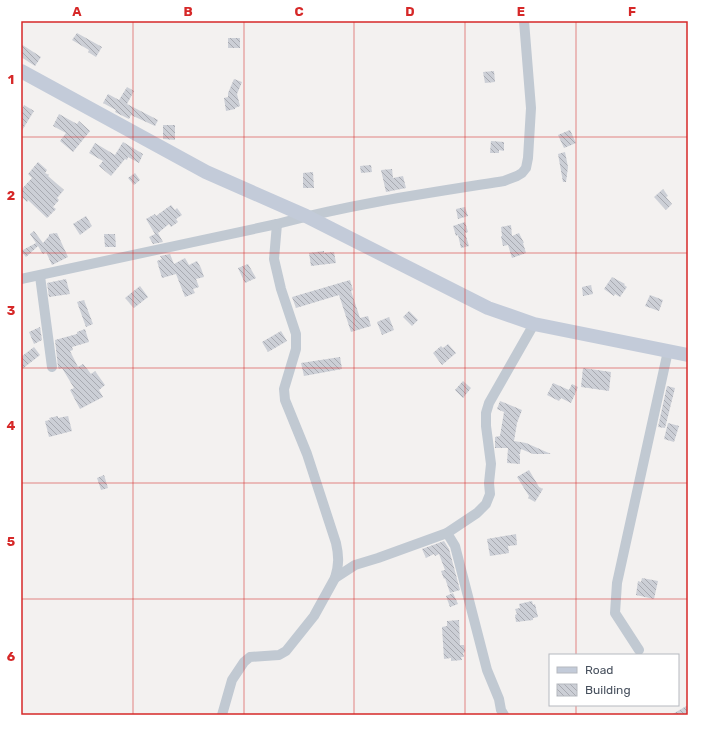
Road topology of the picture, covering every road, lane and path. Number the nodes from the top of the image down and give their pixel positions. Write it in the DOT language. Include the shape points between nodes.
graph roads {
  1 [pos="524,21"];
  2 [pos="21,71"];
  3 [pos="306,216"];
  4 [pos="277,224"];
  5 [pos="40,276"];
  6 [pos="21,279"];
  7 [pos="534,324"];
  8 [pos="668,351"];
  9 [pos="688,355"];
  10 [pos="52,368"];
  11 [pos="447,533"];
  12 [pos="335,578"];
  13 [pos="639,650"];
  14 [pos="222,715"];
  15 [pos="504,715"];
  1 -- 3 [label="street" via="531,108 528,158 526,168 522,172 504,181 413,195"];
  2 -- 3 [label="street" via="206,172"];
  3 -- 4 [label="street"];
  3 -- 7 [label="street" via="488,308"];
  4 -- 5 [label="street"];
  4 -- 12 [label="street" via="274,259 296,334 296,350 284,389 285,400 307,454 336,543 339,565"];
  5 -- 6 [label="street"];
  5 -- 10 [label="street"];
  7 -- 8 [label="street"];
  7 -- 11 [label="street" via="489,403 486,413 491,464 490,494 486,504"];
  8 -- 9 [label="street"];
  8 -- 13 [label="street" via="617,583 615,613"];
  11 -- 12 [label="street" via="355,564"];
  11 -- 15 [label="street" via="455,546 487,670"];
  12 -- 14 [label="street" via="314,616 286,652 250,657 244,662 232,680"];
}
